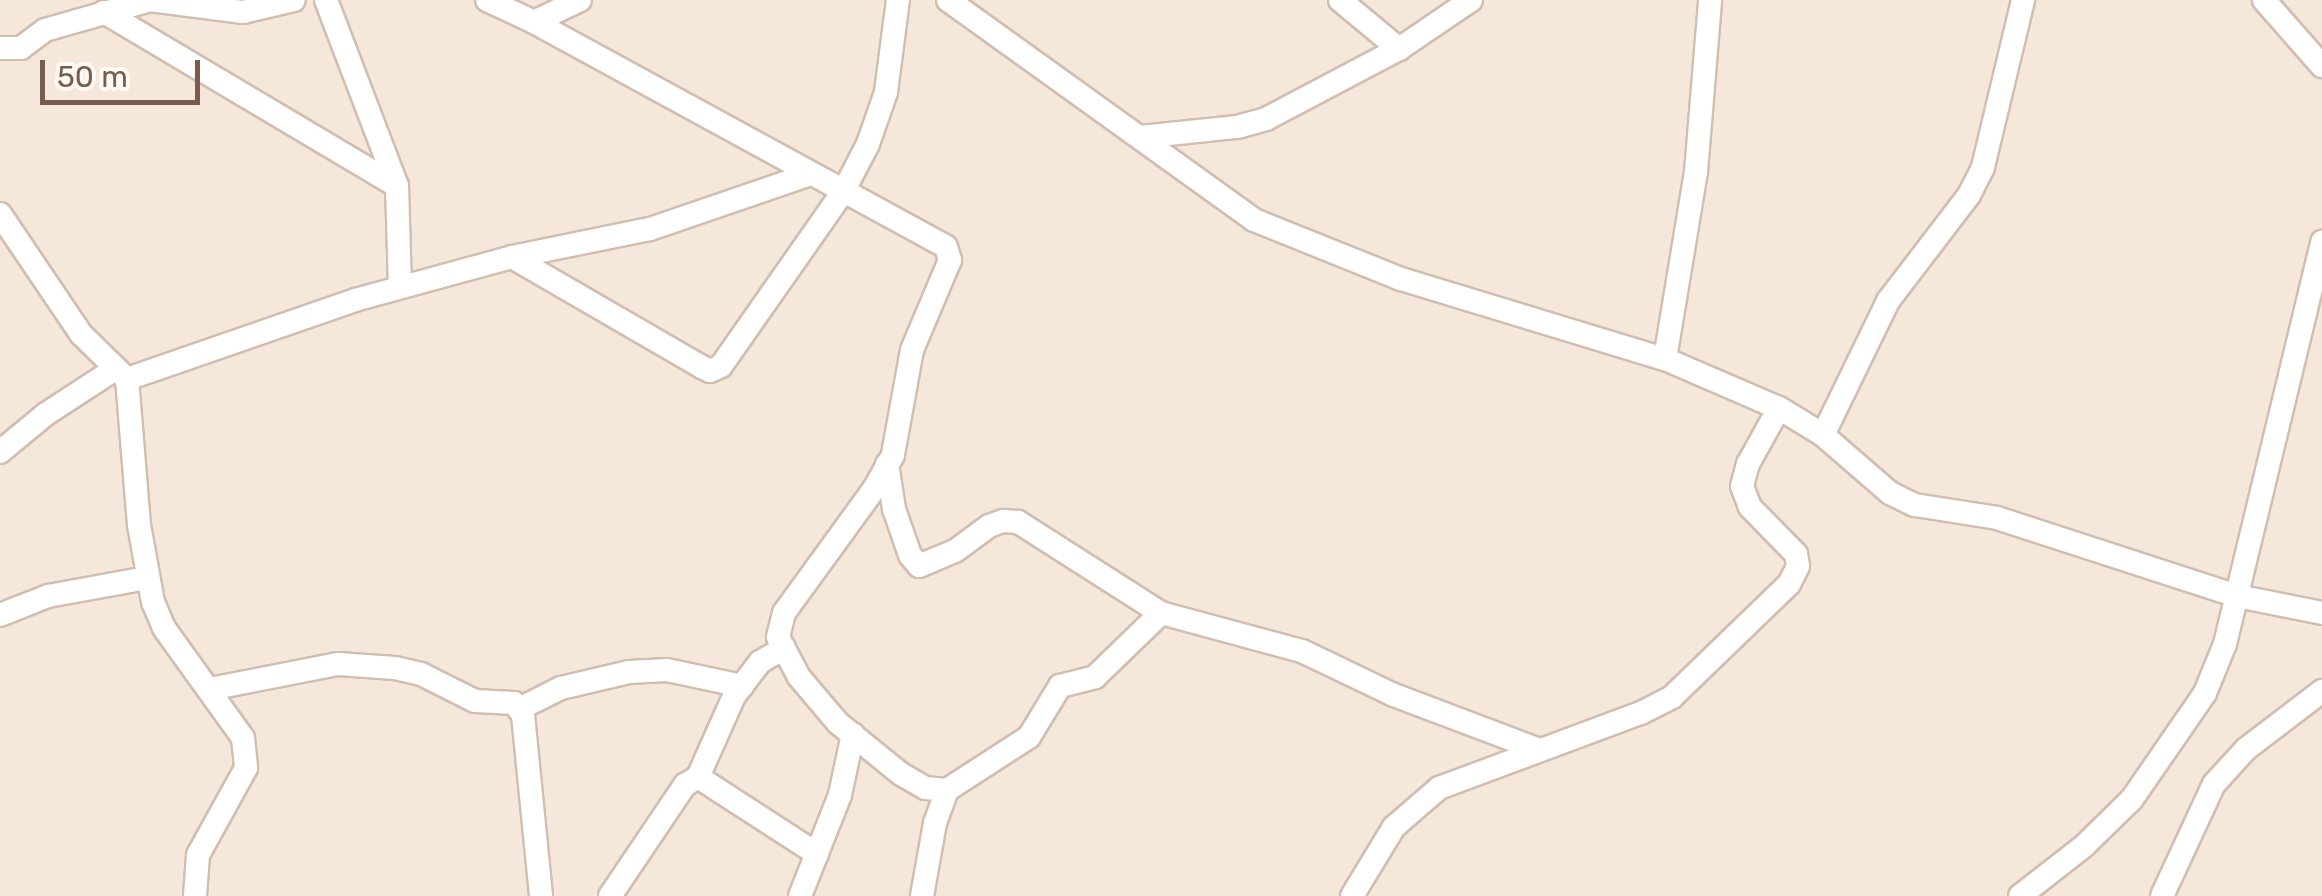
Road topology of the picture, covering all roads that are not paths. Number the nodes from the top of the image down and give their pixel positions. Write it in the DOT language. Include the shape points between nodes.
graph roads {
  1 [pos="294,0"];
  2 [pos="326,0"];
  3 [pos="487,0"];
  4 [pos="580,0"];
  5 [pos="898,0"];
  6 [pos="1340,0"];
  7 [pos="1471,0"];
  8 [pos="1710,0"];
  9 [pos="2023,0"];
  10 [pos="2264,0"];
  11 [pos="962,4"];
  12 [pos="243,6"];
  13 [pos="104,12"];
  14 [pos="534,22"];
  15 [pos="0,48"];
  16 [pos="1399,50"];
  17 [pos="2322,66"];
  18 [pos="1140,137"];
  19 [pos="808,174"];
  20 [pos="397,186"];
  21 [pos="843,192"];
  22 [pos="0,214"];
  23 [pos="2322,242"];
  24 [pos="512,257"];
  25 [pos="400,288"];
  26 [pos="1665,359"];
  27 [pos="120,374"];
  28 [pos="1779,408"];
  29 [pos="1822,434"];
  30 [pos="0,452"];
  31 [pos="887,464"];
  32 [pos="147,578"];
  33 [pos="2237,596"];
  34 [pos="1161,613"];
  35 [pos="2322,614"];
  36 [pos="0,616"];
  37 [pos="784,648"];
  38 [pos="742,686"];
  39 [pos="210,688"];
  40 [pos="2319,699"];
  41 [pos="519,709"];
  42 [pos="853,734"];
  43 [pos="1537,749"];
  44 [pos="698,777"];
  45 [pos="947,790"];
  46 [pos="816,854"];
  47 [pos="195,896"];
  48 [pos="541,896"];
  49 [pos="610,896"];
  50 [pos="800,896"];
  51 [pos="922,896"];
  52 [pos="1352,896"];
  53 [pos="2020,896"];
  54 [pos="2162,896"];
  1 -- 12 [label="street"];
  2 -- 20 [label="street"];
  3 -- 14 [label="street"];
  4 -- 14 [label="street"];
  5 -- 21 [label="street" via="886,92"];
  6 -- 16 [label="street"];
  7 -- 16 [label="street"];
  8 -- 26 [label="street" via="1696,172"];
  9 -- 29 [label="street" via="1983,167 1888,300"];
  10 -- 17 [label="street"];
  11 -- 18 [label="street"];
  12 -- 13 [label="street" via="150,0"];
  13 -- 15 [label="street" via="45,30 21,48"];
  13 -- 20 [label="street"];
  14 -- 19 [label="street"];
  16 -- 18 [label="street" via="1266,119"];
  18 -- 26 [label="street" via="1272,228 1401,279"];
  19 -- 21 [label="street"];
  19 -- 24 [label="street" via="650,229"];
  20 -- 25 [label="street"];
  21 -- 24 [label="street" via="721,366 710,370"];
  21 -- 31 [label="street" via="937,240 950,260 912,350 898,440"];
  22 -- 27 [label="street" via="68,317"];
  23 -- 33 [label="street"];
  24 -- 25 [label="street"];
  25 -- 27 [label="street"];
  26 -- 28 [label="street"];
  27 -- 30 [label="street" via="46,414"];
  27 -- 32 [label="street"];
  28 -- 29 [label="street"];
  28 -- 43 [label="street" via="1742,486 1750,506 1796,554 1789,584 1672,697"];
  29 -- 33 [label="street" via="1890,493 1915,505 1997,518"];
  31 -- 34 [label="street" via="894,509 920,566 1002,520 1018,522"];
  31 -- 37 [label="street" via="784,613 778,637"];
  32 -- 36 [label="street" via="48,596"];
  32 -- 39 [label="street" via="164,628"];
  33 -- 35 [label="street"];
  33 -- 53 [label="street" via="2205,693 2179,736 2132,798"];
  34 -- 43 [label="street" via="1302,651 1394,695"];
  34 -- 45 [label="street" via="1095,677 1060,686 1029,737"];
  37 -- 38 [label="street" via="760,662"];
  37 -- 42 [label="street" via="822,708"];
  38 -- 41 [label="street" via="668,670 629,672 561,688"];
  38 -- 44 [label="street"];
  39 -- 41 [label="street" via="338,664 422,674 458,696"];
  39 -- 47 [label="street" via="242,738 246,768 198,855"];
  40 -- 54 [label="street" via="2246,748 2214,784"];
  41 -- 48 [label="street"];
  42 -- 45 [label="street" via="925,788"];
  42 -- 46 [label="street" via="840,795"];
  43 -- 52 [label="street" via="1470,773 1416,805 1394,827"];
  44 -- 46 [label="street"];
  44 -- 49 [label="street" via="685,785"];
  45 -- 51 [label="street"];
  46 -- 50 [label="street"];
}
